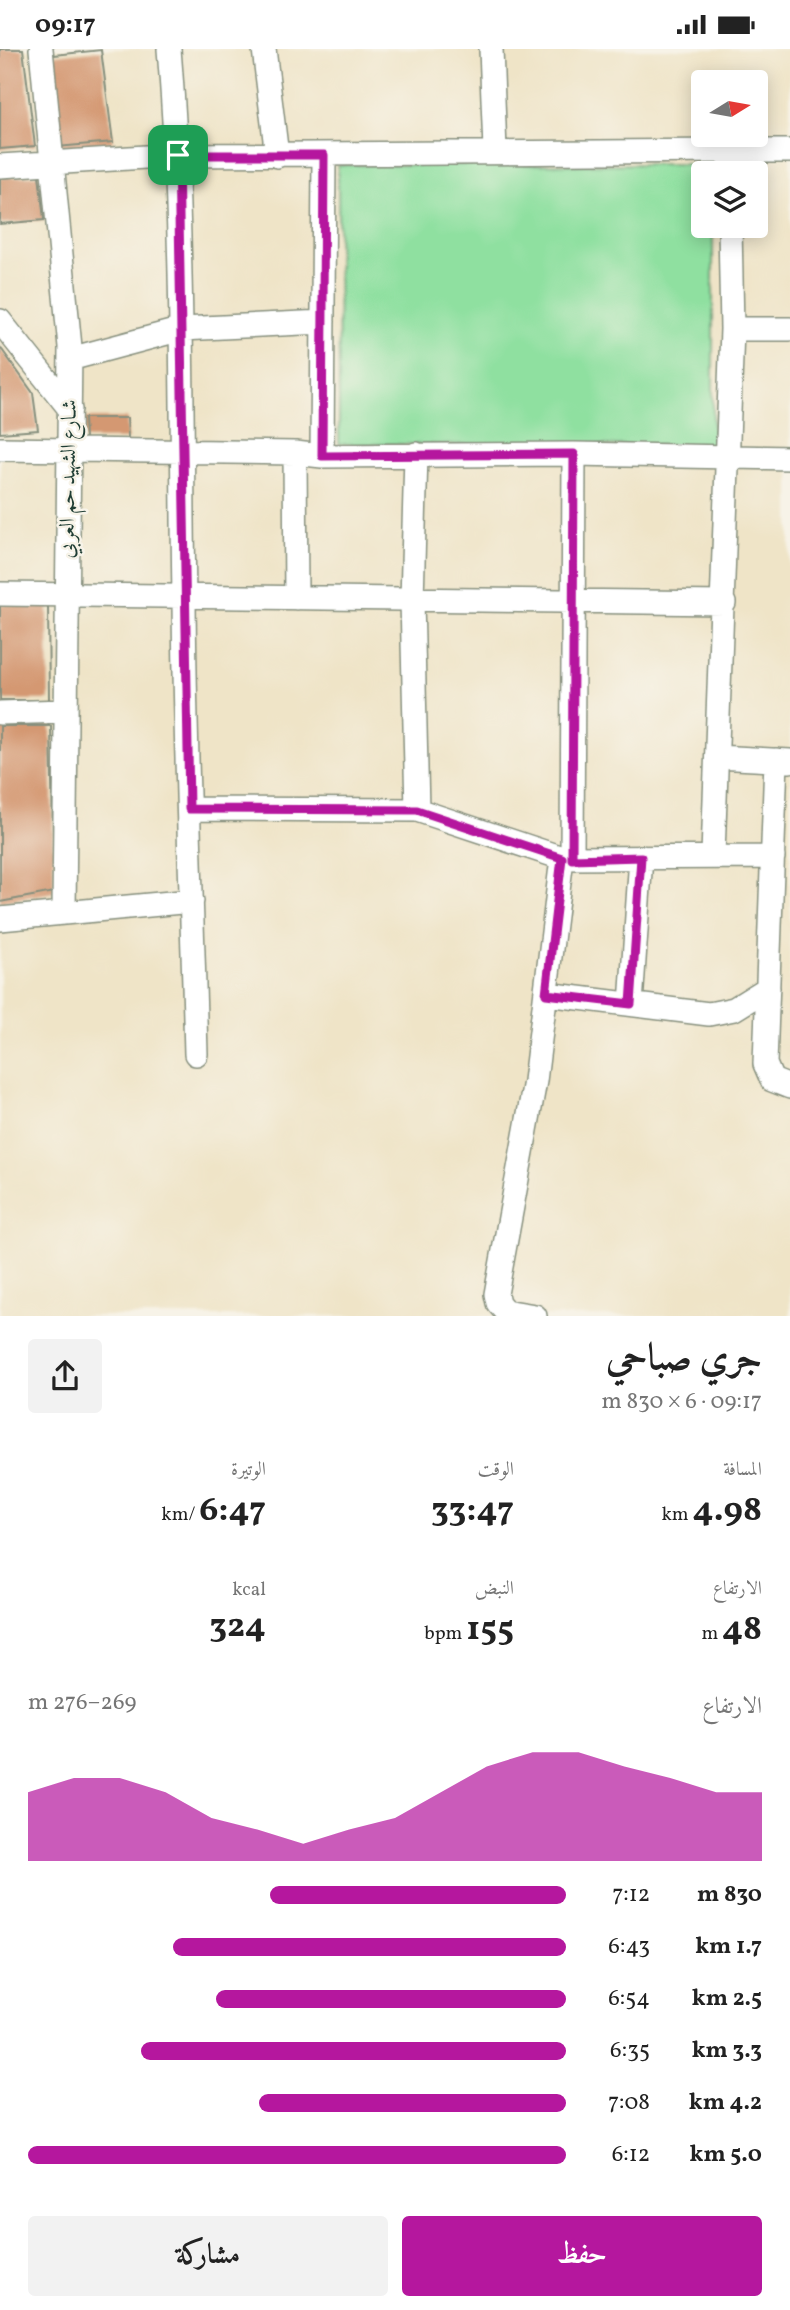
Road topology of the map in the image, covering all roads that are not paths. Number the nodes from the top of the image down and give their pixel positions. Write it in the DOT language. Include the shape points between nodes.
graph roads {
  1 [pos="41,49"];
  2 [pos="169,49"];
  3 [pos="264,49"];
  4 [pos="491,49"];
  5 [pos="495,150"];
  6 [pos="790,151"];
  7 [pos="178,155"];
  8 [pos="324,155"];
  9 [pos="276,156"];
  10 [pos="54,161"];
  11 [pos="710,161"];
  12 [pos="735,161"];
  13 [pos="0,166"];
  14 [pos="730,238"];
  15 [pos="0,321"];
  16 [pos="323,322"];
  17 [pos="182,329"];
  18 [pos="732,329"];
  19 [pos="790,329"];
  20 [pos="70,359"];
  21 [pos="70,409"];
  22 [pos="0,449"];
  23 [pos="69,452"];
  24 [pos="185,452"];
  25 [pos="295,453"];
  26 [pos="416,454"];
  27 [pos="574,454"];
  28 [pos="322,456"];
  29 [pos="726,457"];
  30 [pos="790,459"];
  31 [pos="0,594"];
  32 [pos="66,596"];
  33 [pos="184,598"];
  34 [pos="296,599"];
  35 [pos="411,600"];
  36 [pos="571,601"];
  37 [pos="724,603"];
  38 [pos="65,711"];
  39 [pos="0,713"];
  40 [pos="717,757"];
  41 [pos="783,760"];
  42 [pos="189,809"];
  43 [pos="417,810"];
  44 [pos="713,855"];
  45 [pos="641,857"];
  46 [pos="773,857"];
  47 [pos="567,858"];
  48 [pos="192,901"];
  49 [pos="781,907"];
  50 [pos="64,911"];
  51 [pos="0,919"];
  52 [pos="768,988"];
  53 [pos="546,994"];
  54 [pos="631,1004"];
  55 [pos="196,1054"];
  56 [pos="790,1087"];
  57 [pos="535,1316"];
  1 -- 10 [label="street, شـارع الشهيد حم العربي"];
  2 -- 7 [label="street"];
  3 -- 9 [label="street"];
  4 -- 5 [label="street"];
  5 -- 8 [label="street"];
  5 -- 11 [label="street"];
  6 -- 12 [label="street"];
  7 -- 9 [label="street"];
  7 -- 10 [label="street"];
  7 -- 17 [label="street"];
  8 -- 9 [label="street"];
  8 -- 16 [label="street"];
  10 -- 13 [label="street"];
  10 -- 20 [label="street, شـارع الشهيد حم العربي"];
  14 -- 18 [label="street"];
  15 -- 21 [label="street"];
  16 -- 17 [label="street"];
  16 -- 28 [label="street"];
  17 -- 20 [label="street"];
  17 -- 24 [label="street"];
  18 -- 19 [label="street"];
  18 -- 29 [label="street"];
  20 -- 21 [label="street, شـارع الشهيد حم العربي"];
  21 -- 23 [label="street, شـارع الشهيد حم العربي"];
  22 -- 23 [label="street"];
  23 -- 24 [label="street"];
  23 -- 32 [label="street, شـارع الشهيد حم العربي"];
  24 -- 25 [label="street"];
  24 -- 33 [label="street"];
  25 -- 28 [label="street"];
  25 -- 34 [label="street"];
  26 -- 27 [label="street"];
  26 -- 28 [label="street"];
  26 -- 35 [label="street"];
  27 -- 29 [label="street"];
  27 -- 36 [label="street"];
  29 -- 30 [label="street"];
  29 -- 37 [label="street"];
  31 -- 32 [label="street"];
  32 -- 33 [label="street"];
  32 -- 38 [label="street, شـارع الشهيد حم العربي"];
  33 -- 34 [label="street"];
  33 -- 42 [label="street"];
  34 -- 35 [label="street"];
  35 -- 36 [label="street"];
  35 -- 43 [label="street"];
  36 -- 37 [label="street"];
  36 -- 47 [label="street"];
  37 -- 40 [label="street"];
  38 -- 39 [label="street"];
  38 -- 50 [label="street, شـارع الشهيد حم العربي"];
  40 -- 41 [label="street"];
  40 -- 44 [label="street"];
  41 -- 46 [label="street"];
  42 -- 43 [label="street"];
  42 -- 48 [label="street"];
  43 -- 47 [label="street"];
  44 -- 45 [label="street"];
  44 -- 46 [label="street"];
  45 -- 47 [label="street"];
  45 -- 54 [label="street"];
  46 -- 49 [label="street"];
  47 -- 53 [label="street"];
  48 -- 50 [label="street"];
  48 -- 55 [label="street"];
  49 -- 52 [label="street"];
  50 -- 51 [label="street"];
  52 -- 54 [label="street" via="720,1013"];
  52 -- 56 [label="street" via="765,1064 772,1080"];
  53 -- 54 [label="street"];
  53 -- 57 [label="street" via="536,1081 496,1294 505,1311"];
}
